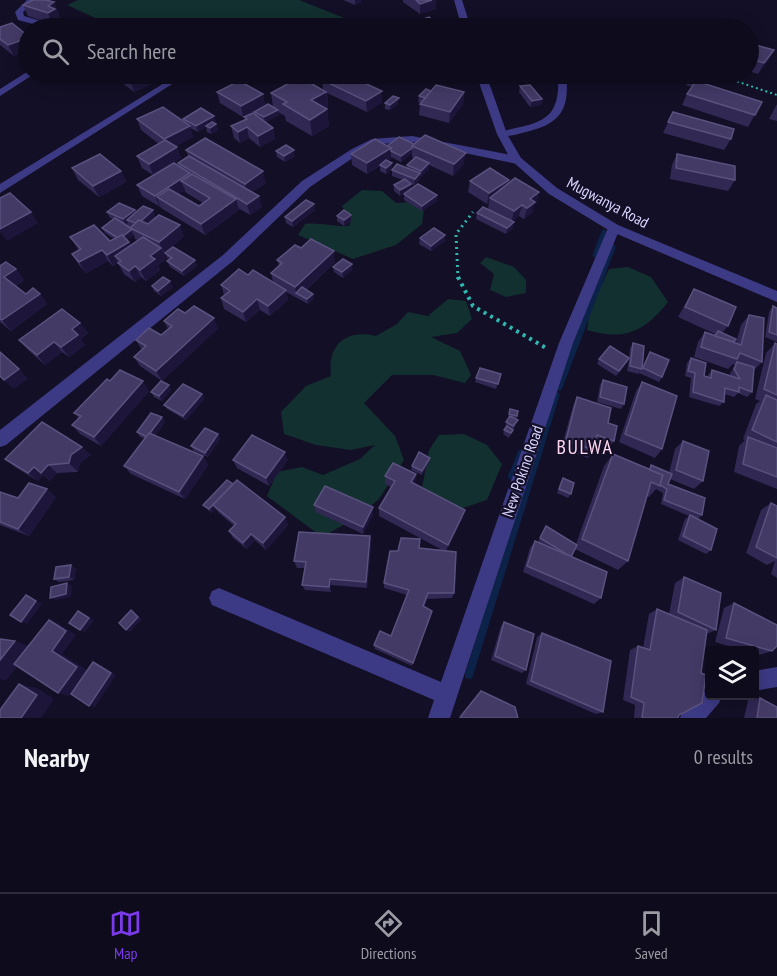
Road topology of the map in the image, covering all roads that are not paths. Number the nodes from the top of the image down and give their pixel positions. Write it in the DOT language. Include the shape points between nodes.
graph roads {
  1 [pos="32,0"];
  2 [pos="458,0"];
  3 [pos="21,18"];
  4 [pos="464,18"];
  5 [pos="18,82"];
  6 [pos="168,84"];
  7 [pos="484,84"];
  8 [pos="563,84"];
  9 [pos="0,93"];
  10 [pos="502,134"];
  11 [pos="517,160"];
  12 [pos="0,189"];
  13 [pos="614,228"];
  14 [pos="777,297"];
  15 [pos="0,440"];
  16 [pos="219,598"];
  17 [pos="777,677"];
  18 [pos="759,680"];
  19 [pos="447,695"];
  20 [pos="708,700"];
  21 [pos="439,718"];
  22 [pos="691,718"];
  1 -- 3 [label="lane" via="19,12"];
  2 -- 4 [label="street"];
  5 -- 9 [label="lane"];
  6 -- 12 [label="lane"];
  7 -- 10 [label="street, Mugwanya Road"];
  8 -- 10 [label="lane" via="562,107 555,117 538,126"];
  10 -- 11 [label="street, Mugwanya Road"];
  11 -- 13 [label="street, Mugwanya Road" via="553,191"];
  11 -- 15 [label="street" via="412,140 376,141 356,151 306,184 228,258"];
  13 -- 14 [label="street, Mugwanya Road"];
  13 -- 19 [label="street, New Pokino Road" via="562,355"];
  16 -- 19 [label="street"];
  17 -- 18 [label="street"];
  19 -- 21 [label="street, New Pokino Road"];
  20 -- 22 [label="street"];
}
